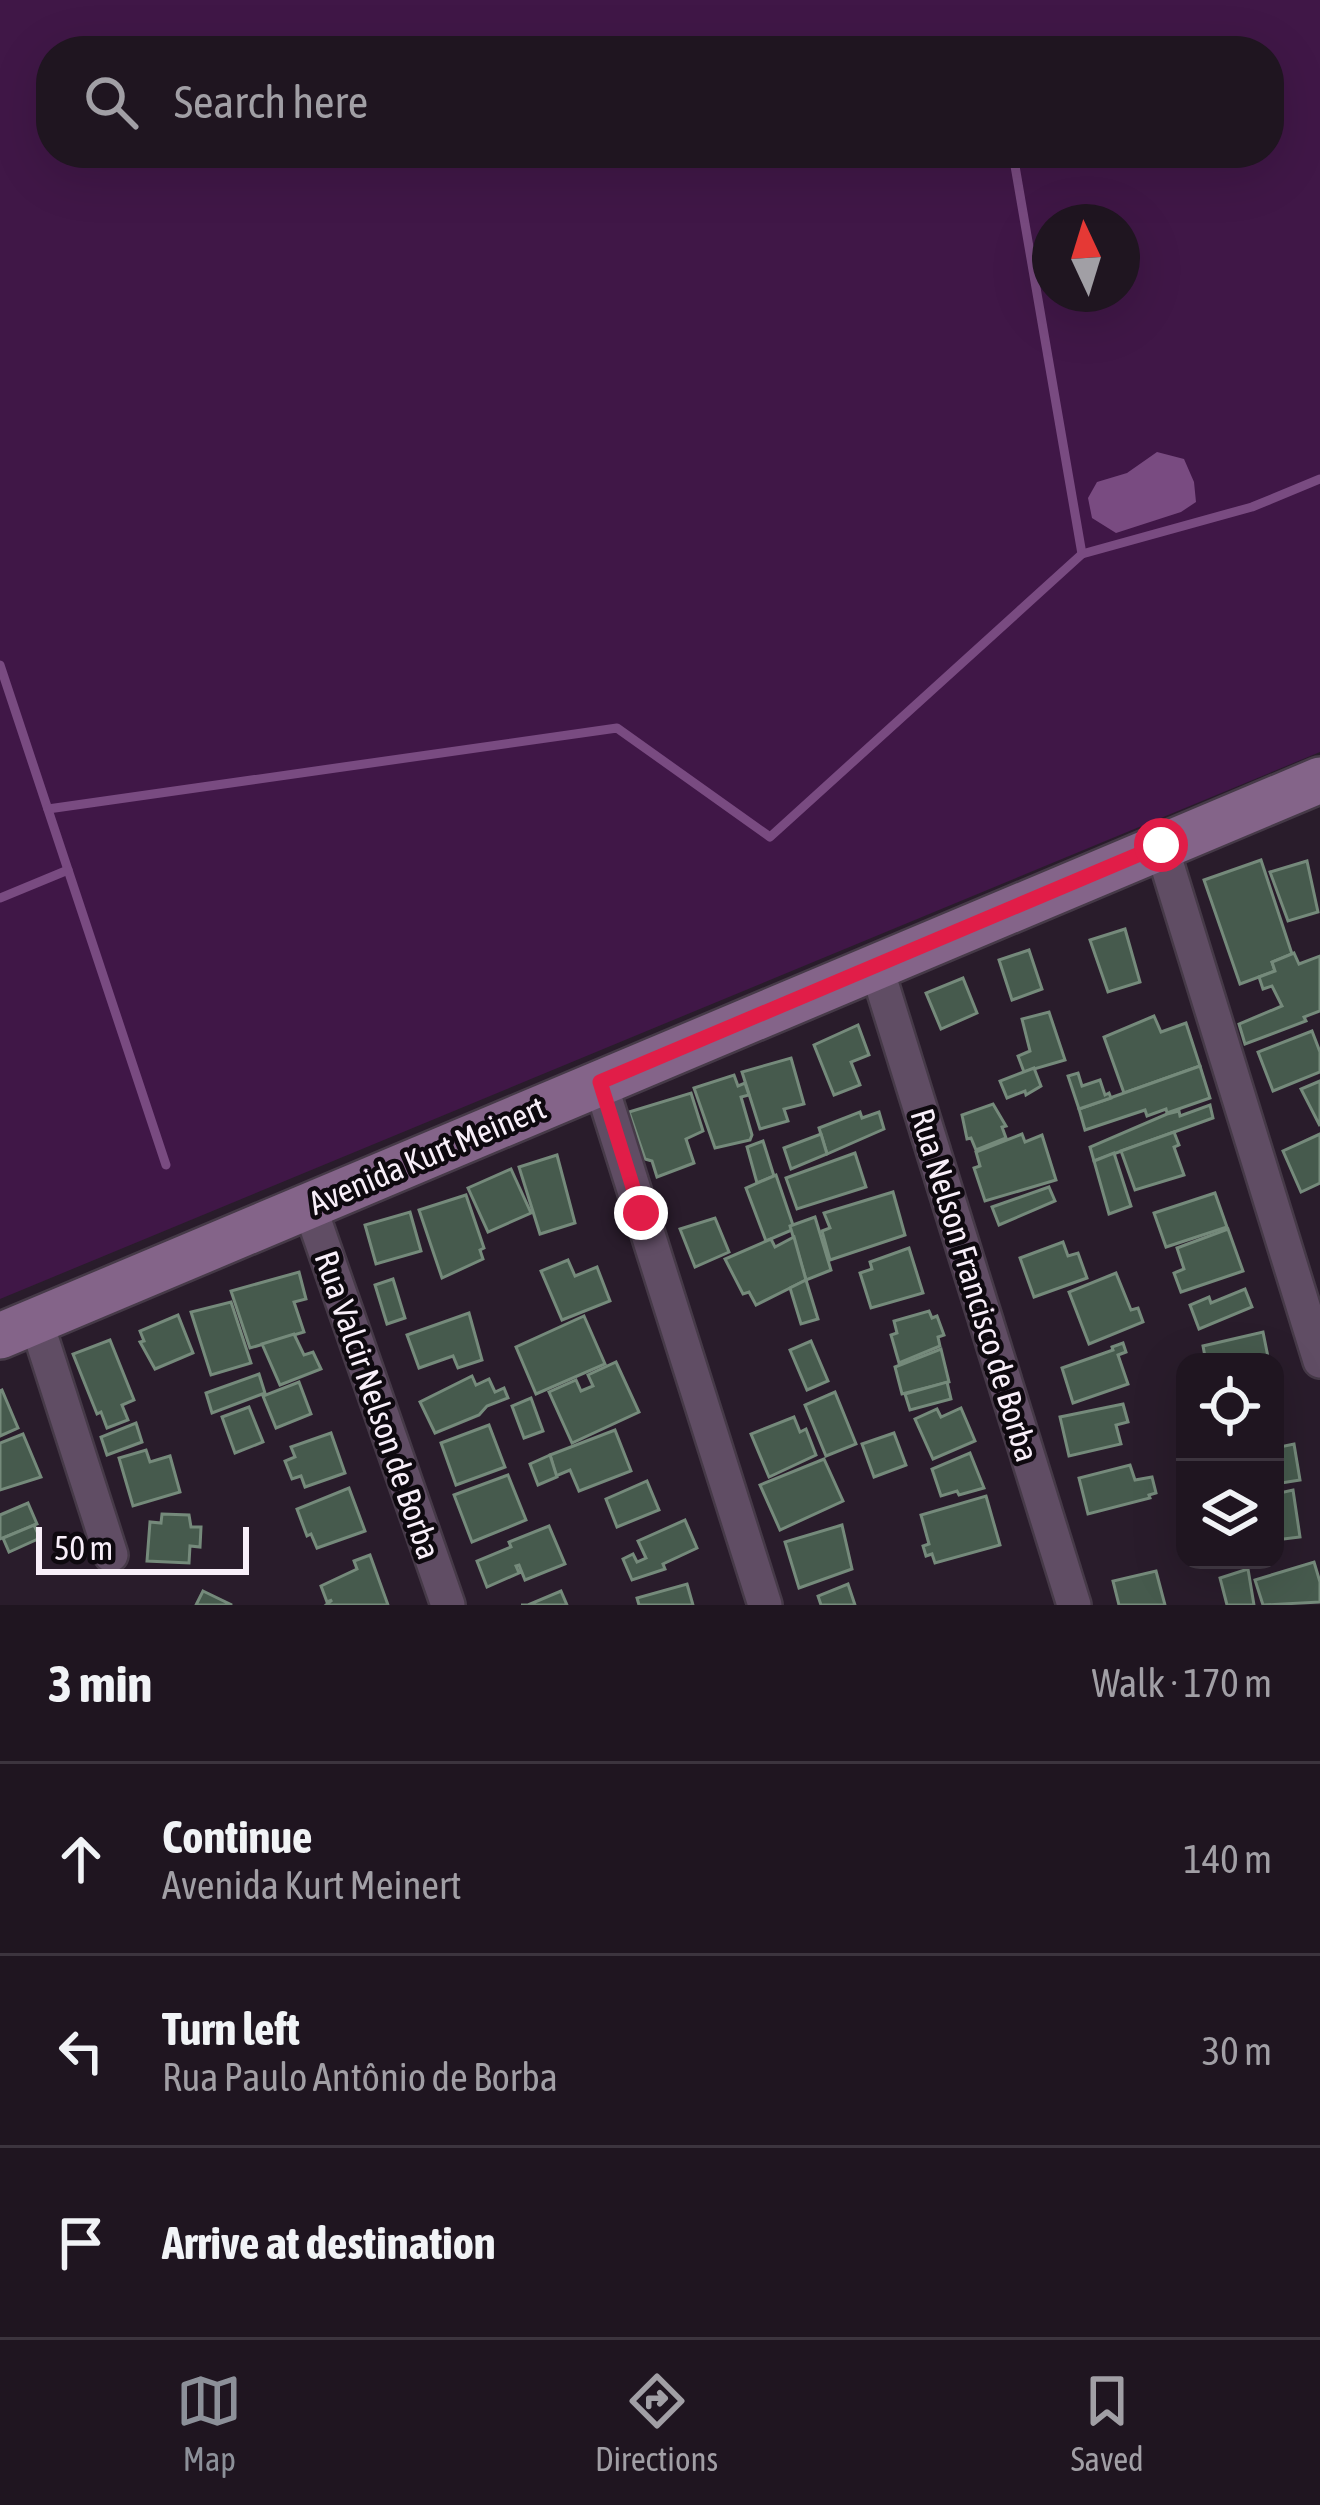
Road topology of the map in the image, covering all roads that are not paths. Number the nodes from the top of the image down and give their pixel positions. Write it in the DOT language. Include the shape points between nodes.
graph roads {
  1 [pos="1320,780"];
  2 [pos="1161,845"];
  3 [pos="875,966"];
  4 [pos="600,1082"];
  5 [pos="309,1205"];
  6 [pos="18,1328"];
  7 [pos="1320,1361"];
  8 [pos="111,1555"];
  9 [pos="448,1605"];
  10 [pos="765,1605"];
  11 [pos="1074,1605"];
  1 -- 2 [label="main road, Avenida Kurt Meinert"];
  2 -- 3 [label="main road, Avenida Kurt Meinert"];
  2 -- 7 [label="street"];
  3 -- 4 [label="main road, Avenida Kurt Meinert"];
  3 -- 11 [label="street, Rua Nelson Francisco de Borba"];
  4 -- 5 [label="main road, Avenida Kurt Meinert"];
  4 -- 10 [label="street"];
  5 -- 6 [label="main road, Avenida Kurt Meinert"];
  5 -- 9 [label="street, Rua Valcir Nelson de Borba"];
  6 -- 8 [label="street"];
}
